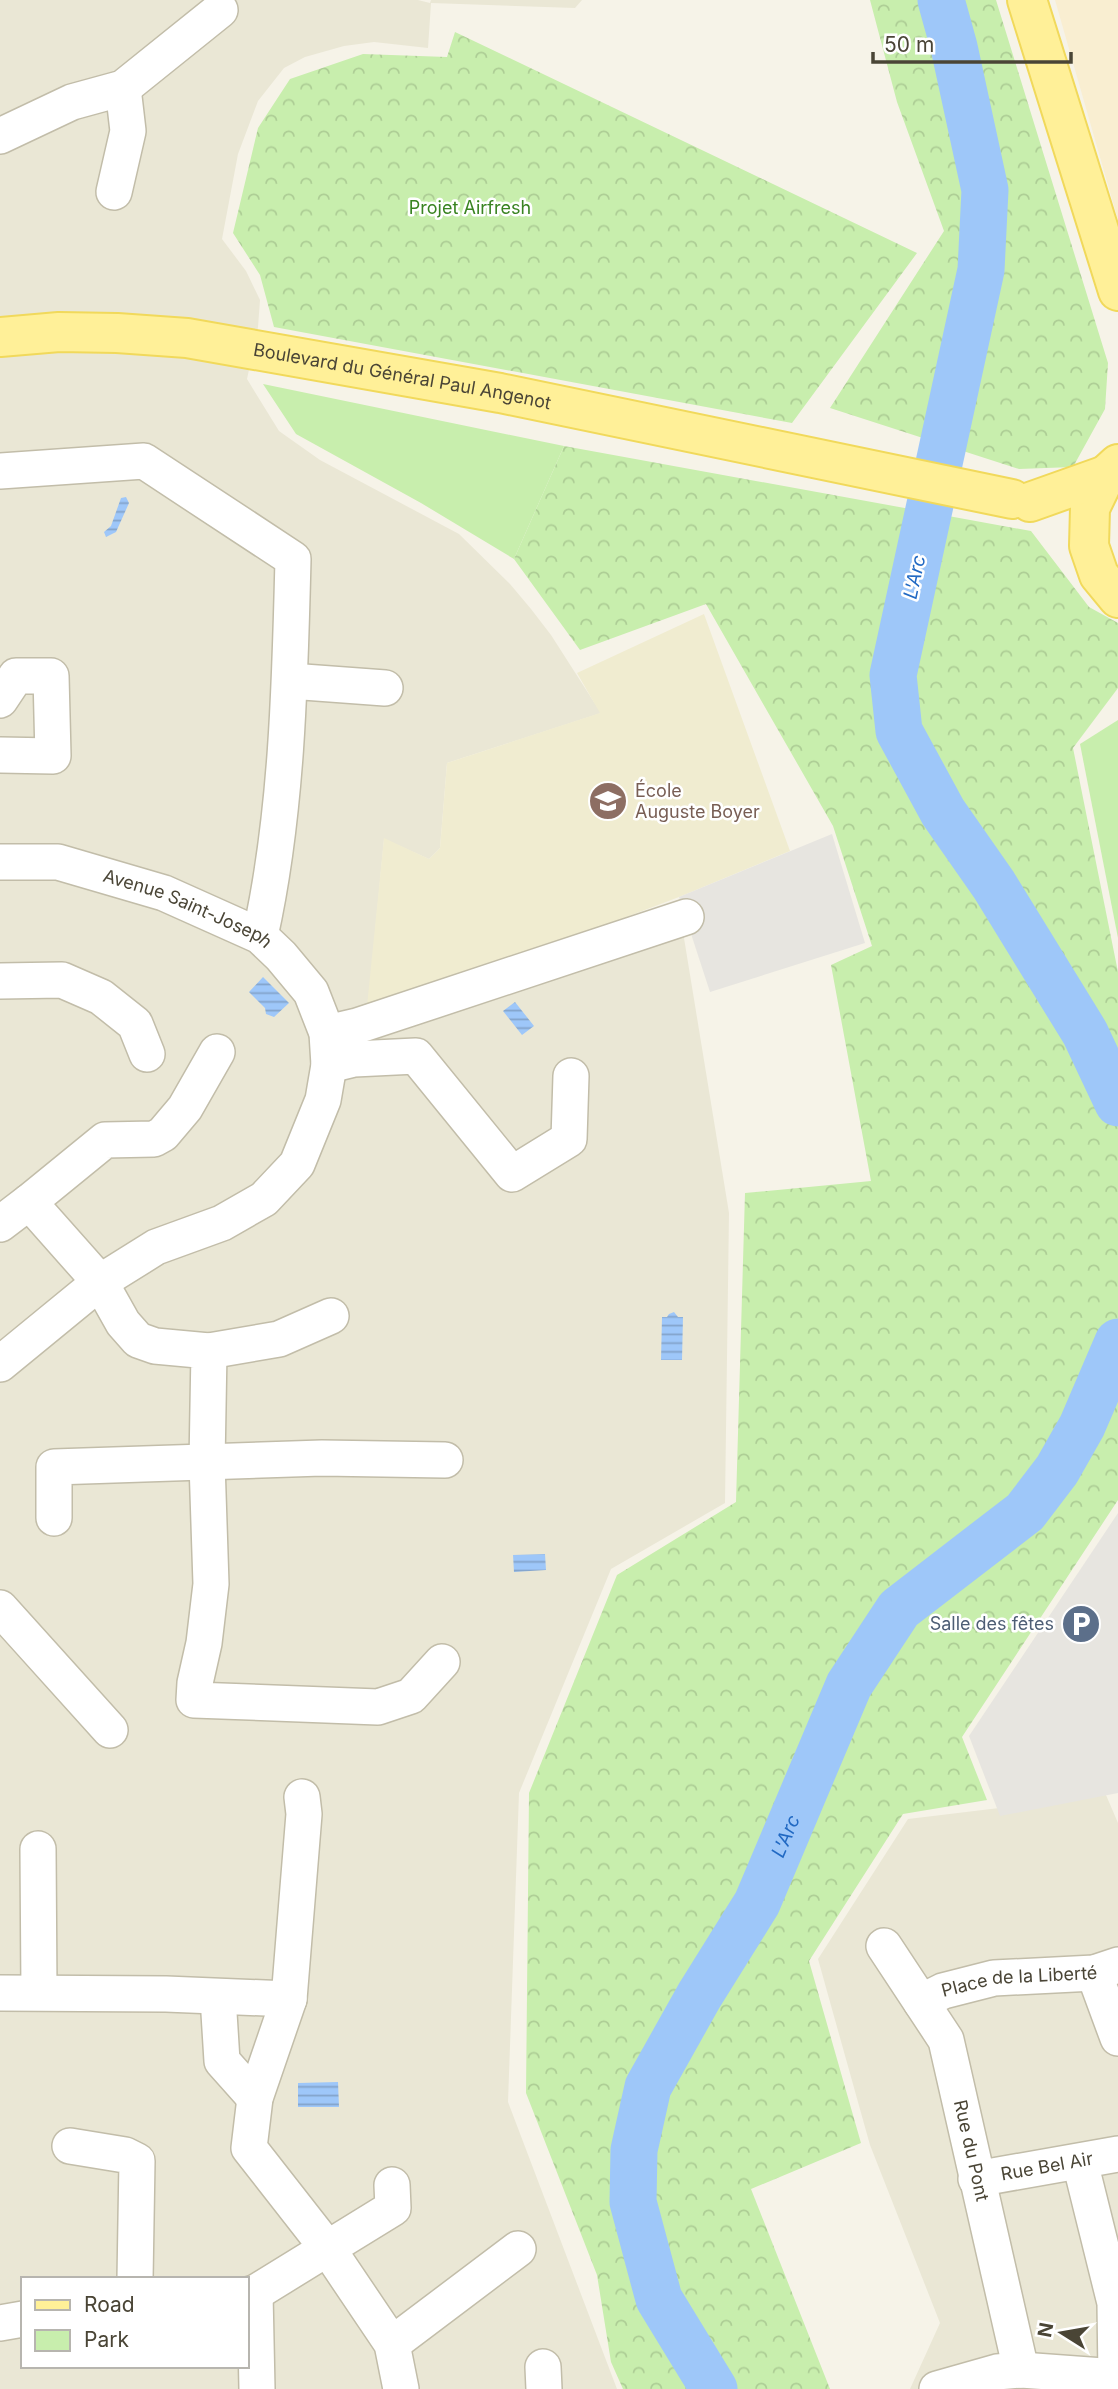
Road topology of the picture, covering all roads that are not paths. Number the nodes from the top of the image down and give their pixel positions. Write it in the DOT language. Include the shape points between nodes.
graph roads {
  1 [pos="1027,0"];
  2 [pos="220,10"];
  3 [pos="123,88"];
  4 [pos="0,136"];
  5 [pos="114,192"];
  6 [pos="1118,291"];
  7 [pos="0,337"];
  8 [pos="1112,469"];
  9 [pos="0,471"];
  10 [pos="1021,501"];
  11 [pos="1089,546"];
  12 [pos="1118,598"];
  13 [pos="290,681"];
  14 [pos="385,688"];
  15 [pos="0,700"];
  16 [pos="0,755"];
  17 [pos="0,862"];
  18 [pos="686,917"];
  19 [pos="260,936"];
  20 [pos="0,981"];
  21 [pos="328,1049"];
  22 [pos="217,1052"];
  23 [pos="147,1054"];
  24 [pos="571,1076"];
  25 [pos="29,1202"];
  26 [pos="0,1224"];
  27 [pos="100,1282"];
  28 [pos="331,1316"];
  29 [pos="209,1351"];
  30 [pos="0,1364"];
  31 [pos="444,1460"];
  32 [pos="207,1463"];
  33 [pos="54,1518"];
  34 [pos="0,1608"];
  35 [pos="442,1662"];
  36 [pos="110,1730"];
  37 [pos="302,1797"];
  38 [pos="38,1849"];
  39 [pos="884,1946"];
  40 [pos="1106,1969"];
  41 [pos="39,1992"];
  42 [pos="0,1993"];
  43 [pos="218,1997"];
  44 [pos="289,1999"];
  45 [pos="921,2003"];
  46 [pos="1118,2038"];
  47 [pos="255,2098"];
  48 [pos="70,2146"];
  49 [pos="1118,2154"];
  50 [pos="1080,2162"];
  51 [pos="976,2179"];
  52 [pos="392,2185"];
  53 [pos="328,2249"];
  54 [pos="518,2249"];
  55 [pos="135,2277"];
  56 [pos="251,2294"];
  57 [pos="21,2319"];
  58 [pos="0,2323"];
  59 [pos="392,2344"];
  60 [pos="1021,2370"];
  61 [pos="1117,2377"];
  62 [pos="940,2388"];
  63 [pos="257,2389"];
  64 [pos="401,2389"];
  1 -- 6 [label="main road"];
  2 -- 3 [label="street"];
  3 -- 4 [label="street" via="72,102"];
  3 -- 5 [label="street" via="128,131"];
  7 -- 10 [label="main road, Boulevard du Général Paul Angenot" via="71,332 187,338 500,393"];
  8 -- 10 [label="main road"];
  8 -- 11 [label="main road" via="1090,509"];
  9 -- 13 [label="street" via="144,461 293,559"];
  10 -- 11 [label="main road" via="1058,517"];
  11 -- 12 [label="main road" via="1099,575"];
  13 -- 14 [label="street"];
  13 -- 19 [label="street" via="272,881"];
  15 -- 16 [label="street" via="16,676 51,676 53,755"];
  17 -- 19 [label="street, Avenue Saint-Joseph" via="58,862 164,893"];
  18 -- 21 [label="street" via="357,1026"];
  19 -- 21 [label="street, Avenue Saint-Joseph" via="311,992"];
  20 -- 23 [label="street" via="62,980 101,998 135,1024"];
  21 -- 24 [label="street" via="354,1059 416,1056 512,1174 569,1139"];
  21 -- 27 [label="street" via="323,1100 297,1164 264,1199 222,1223 156,1247"];
  22 -- 25 [label="street" via="185,1108 163,1134 153,1139 105,1140"];
  25 -- 26 [label="street"];
  25 -- 27 [label="street"];
  27 -- 29 [label="street" via="138,1340"];
  27 -- 30 [label="street"];
  28 -- 29 [label="street" via="279,1339"];
  29 -- 32 [label="street"];
  31 -- 32 [label="street" via="322,1458"];
  32 -- 33 [label="street" via="54,1467"];
  32 -- 35 [label="street" via="211,1584 194,1700 378,1707 411,1696"];
  34 -- 36 [label="street"];
  37 -- 44 [label="street"];
  38 -- 41 [label="street"];
  39 -- 45 [label="street, Rue du Pont"];
  40 -- 45 [label="street, Place de la Liberté" via="994,1978 943,1991"];
  40 -- 46 [label="street"];
  41 -- 42 [label="street"];
  41 -- 43 [label="street"];
  43 -- 44 [label="street"];
  43 -- 47 [label="street" via="222,2061"];
  44 -- 47 [label="street"];
  45 -- 51 [label="street, Rue du Pont" via="946,2040"];
  47 -- 53 [label="street" via="249,2148"];
  48 -- 55 [label="street" via="137,2161"];
  49 -- 50 [label="street, Rue Bel Air"];
  50 -- 51 [label="street, Rue Bel Air"];
  50 -- 61 [label="street" via="1115,2303"];
  51 -- 60 [label="street, Rue du Pont"];
  52 -- 53 [label="street" via="393,2208"];
  53 -- 56 [label="street"];
  53 -- 59 [label="street"];
  54 -- 59 [label="street"];
  56 -- 63 [label="street"];
  57 -- 58 [label="street"];
  59 -- 64 [label="street"];
  60 -- 61 [label="street"];
  60 -- 62 [label="street"];
}
